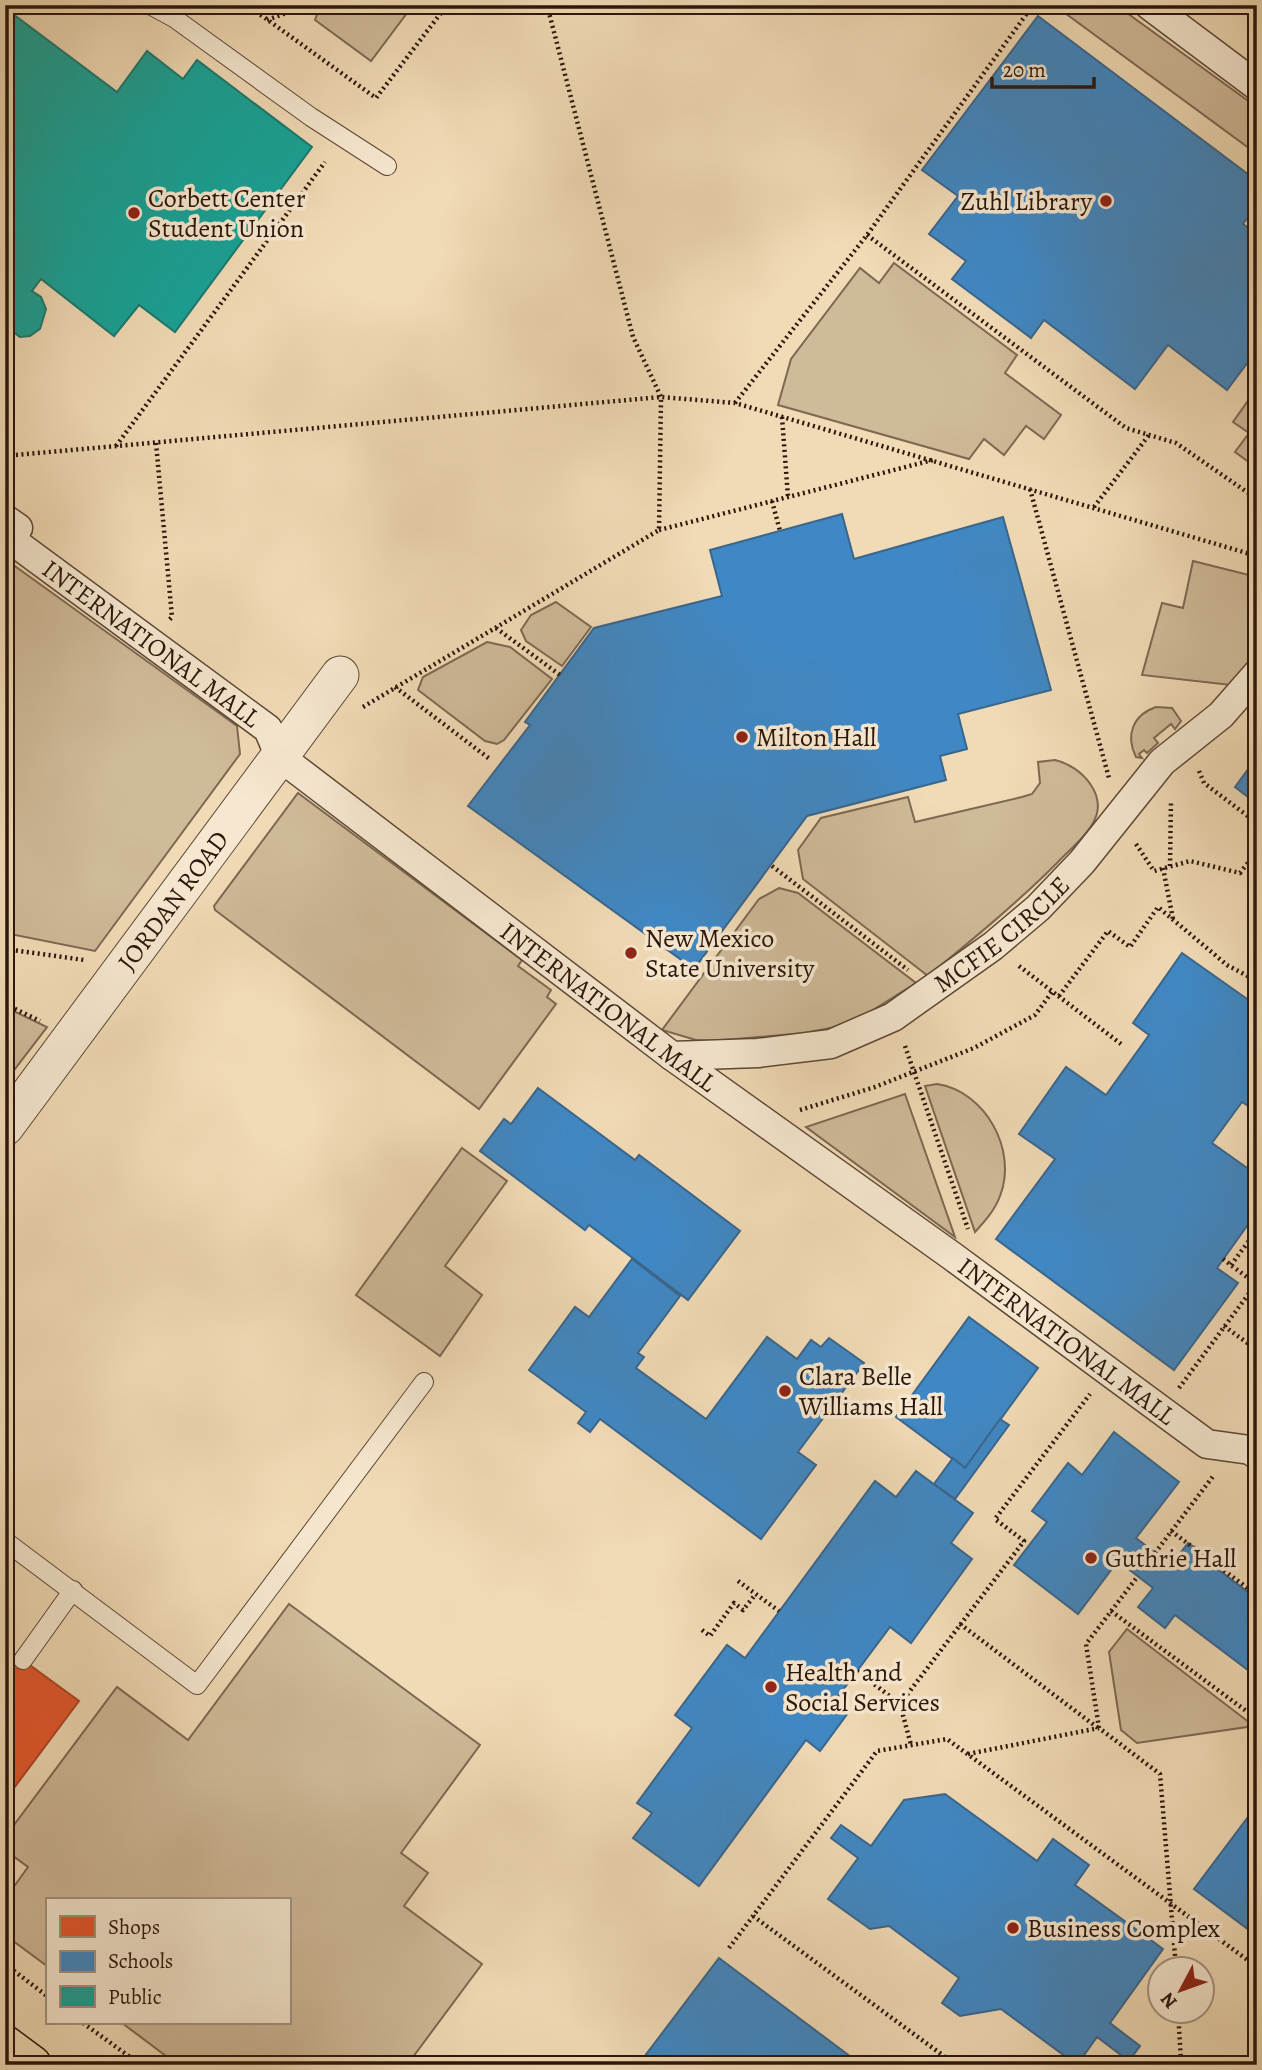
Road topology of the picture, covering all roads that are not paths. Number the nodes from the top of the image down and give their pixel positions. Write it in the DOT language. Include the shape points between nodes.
graph roads {
  1 [pos="150,5"];
  2 [pos="1149,5"];
  3 [pos="1257,86"];
  4 [pos="387,166"];
  5 [pos="5,519"];
  6 [pos="1257,674"];
  7 [pos="340,675"];
  8 [pos="280,757"];
  9 [pos="672,1056"];
  10 [pos="5,1127"];
  11 [pos="424,1382"];
  12 [pos="1254,1449"];
  13 [pos="5,1541"];
  14 [pos="73,1590"];
  15 [pos="23,1660"];
  16 [pos="5,2045"];
  17 [pos="32,2065"];
  1 -- 4 [label="lane"];
  2 -- 3 [label="street"];
  5 -- 8 [label="street, INTERNATIONAL MALL" via="18,528 10,539 268,729"];
  6 -- 9 [label="street, MCFIE CIRCLE" via="1221,715 1162,762 1083,862 1038,908 893,1017 831,1044"];
  7 -- 8 [label="street, JORDAN ROAD"];
  8 -- 9 [label="street, INTERNATIONAL MALL"];
  8 -- 10 [label="street, JORDAN ROAD"];
  9 -- 12 [label="street, INTERNATIONAL MALL" via="1207,1444"];
  11 -- 14 [label="lane" via="197,1685"];
  13 -- 14 [label="lane"];
  14 -- 15 [label="lane"];
  16 -- 17 [label="main road"];
}
